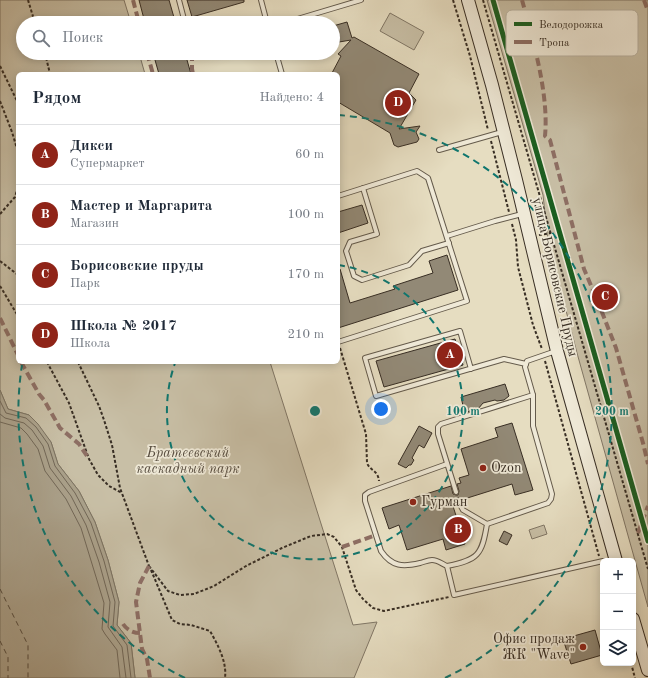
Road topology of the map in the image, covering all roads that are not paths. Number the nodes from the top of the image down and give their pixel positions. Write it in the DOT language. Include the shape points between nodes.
graph roads {
  1 [pos="179,0"];
  2 [pos="261,0"];
  3 [pos="362,0"];
  4 [pos="468,0"];
  5 [pos="184,16"];
  6 [pos="265,16"];
  7 [pos="308,16"];
  8 [pos="278,60"];
  9 [pos="281,72"];
  10 [pos="504,131"];
  11 [pos="439,150"];
  12 [pos="363,188"];
  13 [pos="340,195"];
  14 [pos="524,214"];
  15 [pos="447,236"];
  16 [pos="449,242"];
  17 [pos="340,341"];
  18 [pos="557,351"];
  19 [pos="526,364"];
  20 [pos="471,369"];
  21 [pos="533,394"];
  22 [pos="447,464"];
  23 [pos="456,492"];
  24 [pos="458,501"];
  25 [pos="487,524"];
  26 [pos="607,558"];
  27 [pos="600,563"];
  28 [pos="447,566"];
  29 [pos="636,629"];
  30 [pos="648,670"];
  1 -- 5 [label="lane"];
  2 -- 6 [label="lane"];
  3 -- 7 [label="lane"];
  4 -- 10 [label="main road, улица Борисовские Пруды"];
  8 -- 9 [label="lane"];
  10 -- 11 [label="lane"];
  10 -- 14 [label="main road, улица Борисовские Пруды"];
  12 -- 13 [label="lane"];
  12 -- 15 [label="lane" via="417,171 428,178"];
  12 -- 16 [label="lane" via="377,234 350,242 346,251 354,276 362,280 409,265 422,251"];
  14 -- 15 [label="lane"];
  14 -- 18 [label="main road, улица Борисовские Пруды"];
  15 -- 16 [label="lane"];
  16 -- 17 [label="lane" via="467,301"];
  18 -- 19 [label="lane" via="527,361"];
  18 -- 26 [label="main road, улица Борисовские Пруды"];
  19 -- 20 [label="lane" via="504,359"];
  19 -- 21 [label="lane"];
  20 -- 20 [label="lane" via="376,396 365,358 460,331"];
  21 -- 22 [label="lane" via="441,424 437,430"];
  21 -- 25 [label="lane" via="533,426 552,499 548,503"];
  22 -- 23 [label="lane"];
  22 -- 28 [label="lane" via="365,495 381,551 386,558 406,567 431,560"];
  24 -- 25 [label="lane" via="463,510"];
  25 -- 28 [label="lane" via="485,540 474,558"];
  27 -- 28 [label="lane" via="454,595"];
  29 -- 30 [label="main road"];
}
